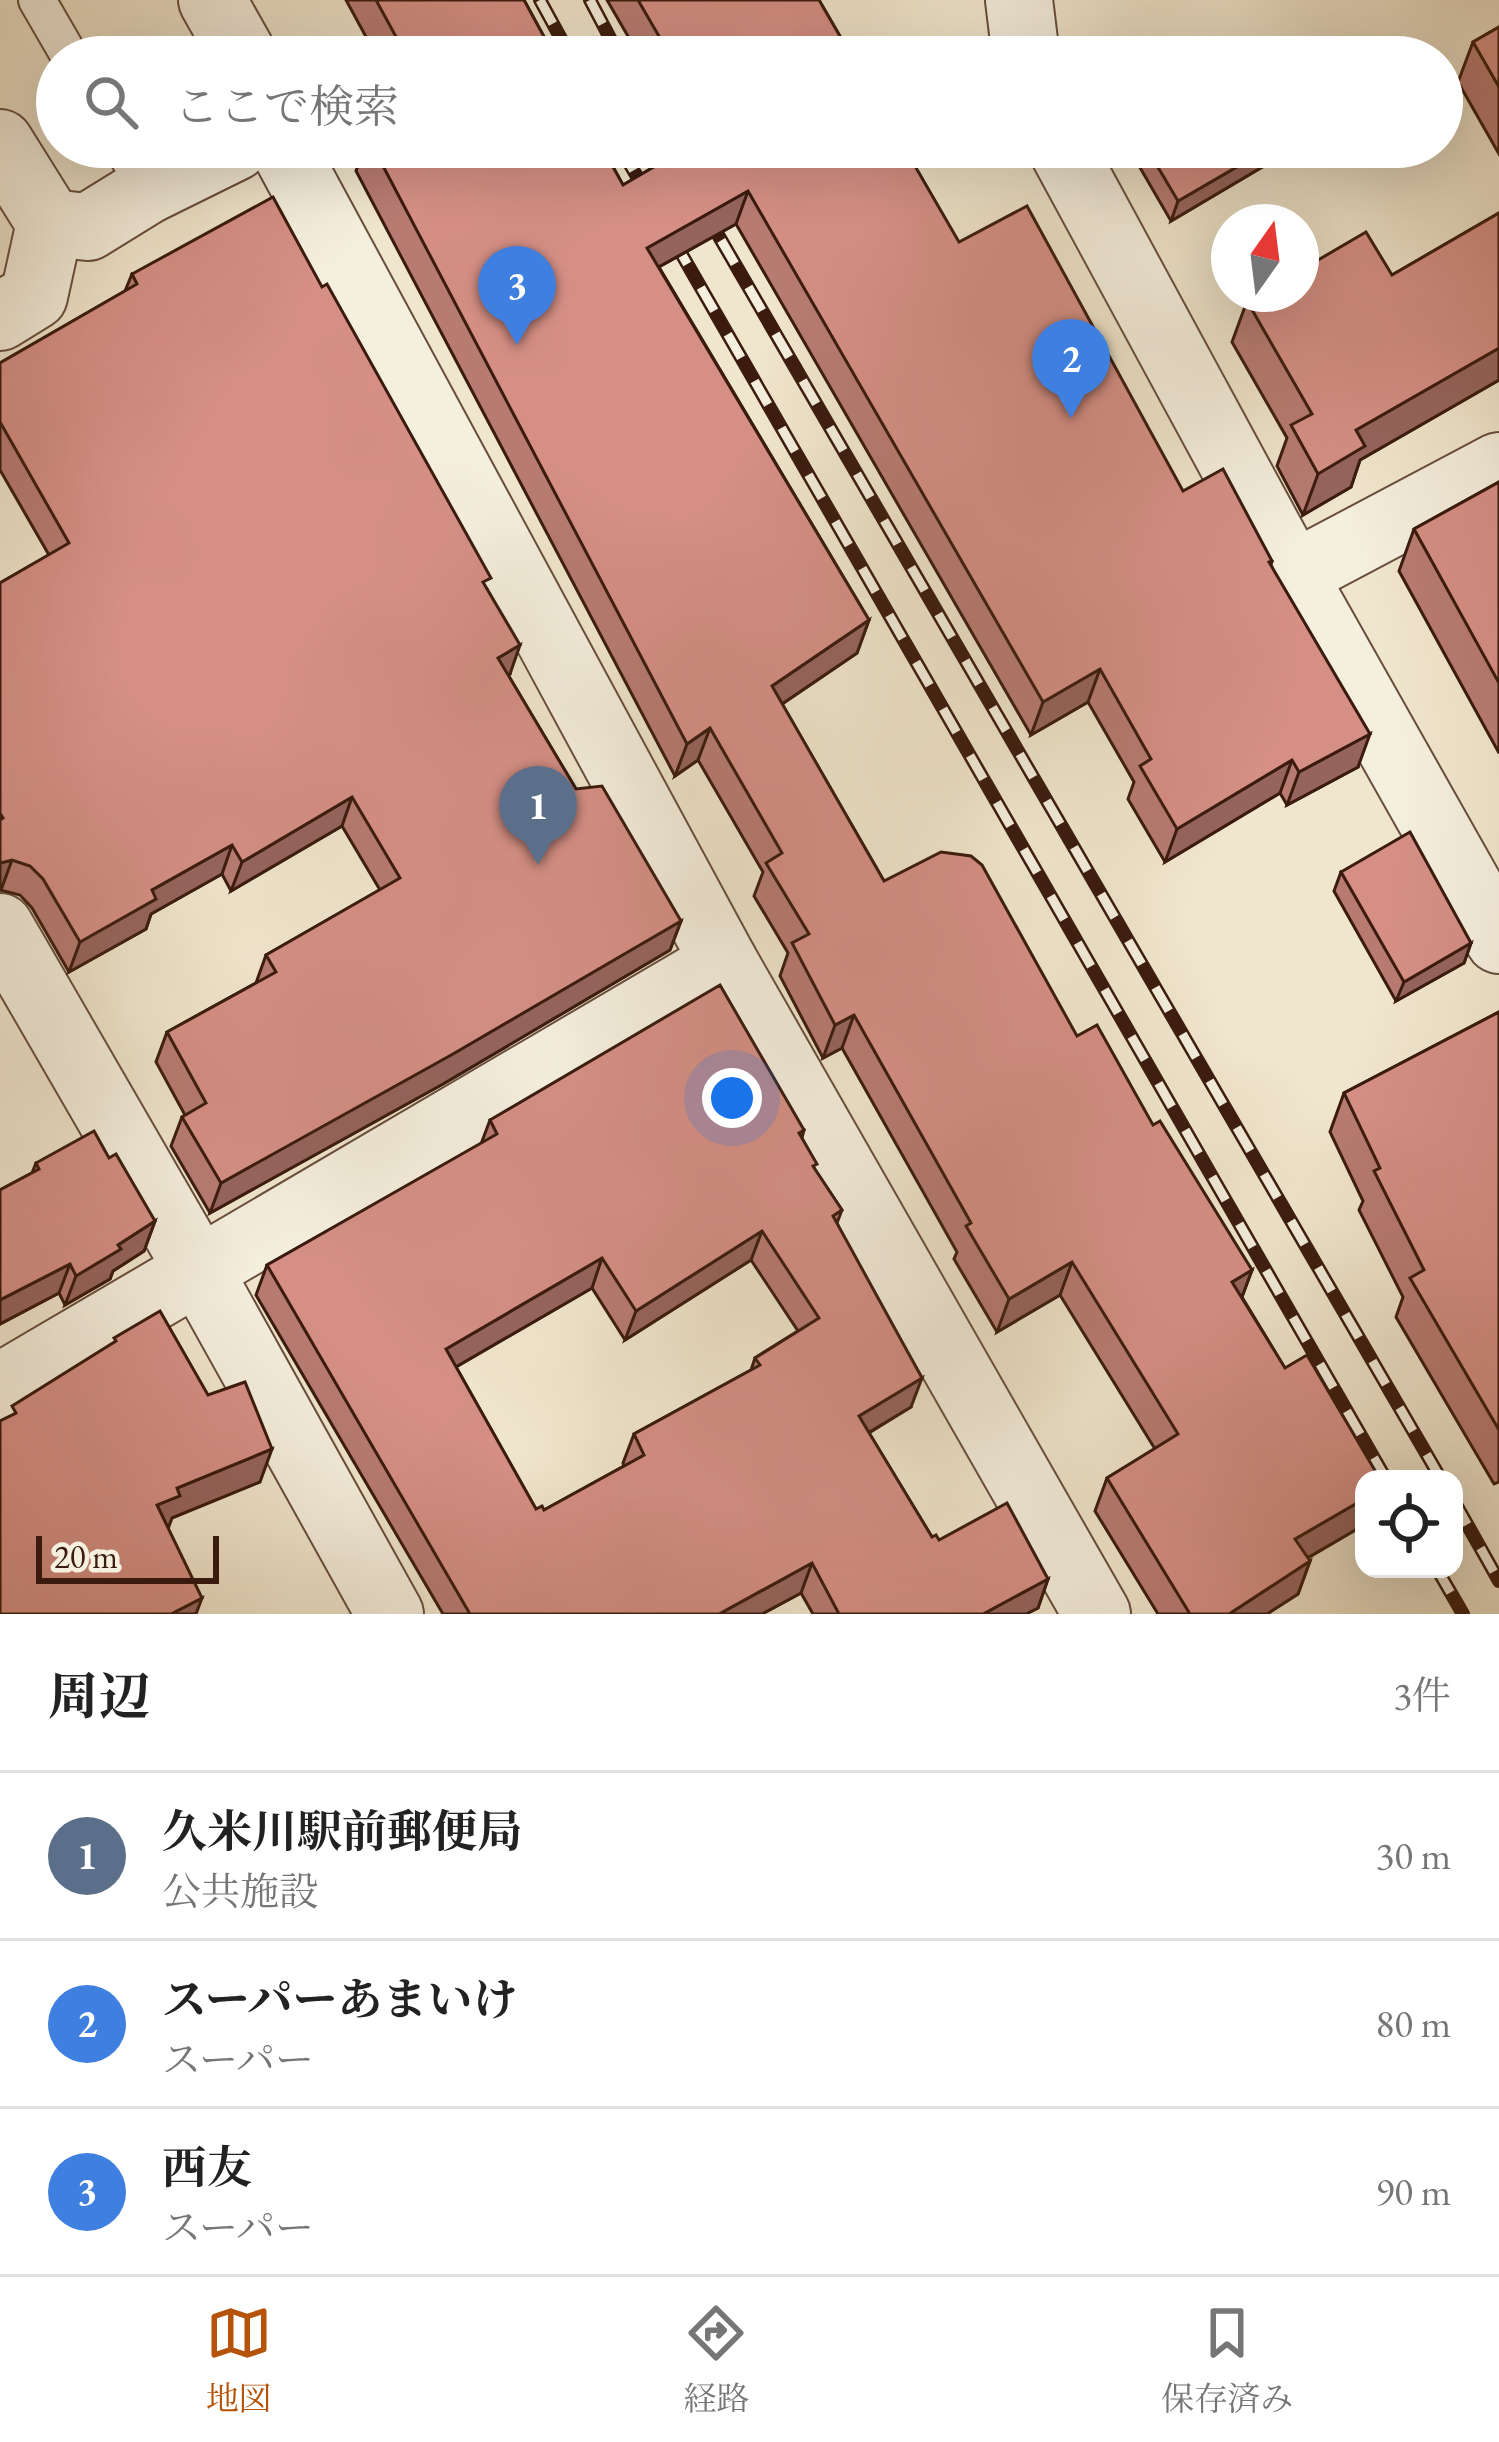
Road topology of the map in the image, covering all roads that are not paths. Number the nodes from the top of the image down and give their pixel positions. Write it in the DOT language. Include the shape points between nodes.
graph roads {
  1 [pos="37,0"];
  2 [pos="212,0"];
  3 [pos="1019,0"];
  4 [pos="58,36"];
  5 [pos="232,36"];
  6 [pos="1023,36"];
  7 [pos="0,142"];
  8 [pos="294,168"];
  9 [pos="1072,168"];
  10 [pos="135,169"];
  11 [pos="50,223"];
  12 [pos="0,317"];
  13 [pos="1499,466"];
  14 [pos="1292,575"];
  15 [pos="0,927"];
  16 [pos="1499,940"];
  17 [pos="724,962"];
  18 [pos="199,1271"];
  19 [pos="0,1387"];
  20 [pos="390,1614"];
  21 [pos="1097,1614"];
  1 -- 4 [label="lane"];
  2 -- 5 [label="street"];
  3 -- 6 [label="street"];
  7 -- 11 [label="street"];
  8 -- 17 [label="street"];
  9 -- 14 [label="street"];
  10 -- 11 [label="street" via="88,227"];
  11 -- 12 [label="street" via="34,296"];
  13 -- 14 [label="street"];
  14 -- 16 [label="street"];
  15 -- 18 [label="street"];
  17 -- 18 [label="street"];
  17 -- 21 [label="street"];
  18 -- 19 [label="street"];
  18 -- 20 [label="street"];
}
